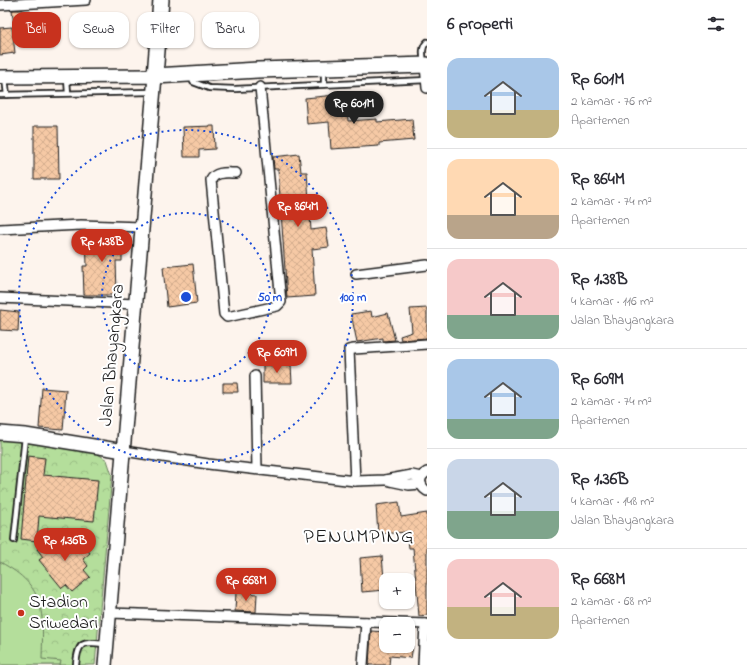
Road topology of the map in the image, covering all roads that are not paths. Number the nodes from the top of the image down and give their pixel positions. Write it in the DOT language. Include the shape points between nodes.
graph roads {
  1 [pos="86,0"];
  2 [pos="161,0"];
  3 [pos="0,5"];
  4 [pos="427,42"];
  5 [pos="426,65"];
  6 [pos="323,68"];
  7 [pos="190,74"];
  8 [pos="67,76"];
  9 [pos="155,76"];
  10 [pos="3,77"];
  11 [pos="427,82"];
  12 [pos="324,84"];
  13 [pos="260,87"];
  14 [pos="154,92"];
  15 [pos="68,93"];
  16 [pos="0,94"];
  17 [pos="6,95"];
  18 [pos="236,173"];
  19 [pos="142,227"];
  20 [pos="0,229"];
  21 [pos="427,265"];
  22 [pos="356,274"];
  23 [pos="0,298"];
  24 [pos="136,304"];
  25 [pos="427,344"];
  26 [pos="255,376"];
  27 [pos="0,433"];
  28 [pos="25,435"];
  29 [pos="124,451"];
  30 [pos="257,469"];
  31 [pos="355,481"];
  32 [pos="424,481"];
  33 [pos="14,540"];
  34 [pos="110,613"];
  35 [pos="366,622"];
  36 [pos="426,624"];
  37 [pos="107,644"];
  38 [pos="76,665"];
  39 [pos="106,665"];
  40 [pos="363,665"];
  41 [pos="423,665"];
  1 -- 3 [label="street"];
  2 -- 9 [label="main road, Jalan Bhayangkara"];
  4 -- 5 [label="lane" via="423,46"];
  5 -- 6 [label="main road"];
  5 -- 11 [label="street"];
  6 -- 7 [label="main road"];
  6 -- 12 [label="lane"];
  7 -- 9 [label="main road"];
  7 -- 13 [label="lane" via="193,82 209,88"];
  8 -- 9 [label="main road"];
  8 -- 10 [label="main road"];
  8 -- 15 [label="lane"];
  9 -- 14 [label="main road, Jalan Bhayangkara"];
  10 -- 17 [label="lane"];
  11 -- 12 [label="lane"];
  12 -- 13 [label="lane"];
  13 -- 18 [label="street" via="281,302 277,306 227,317 224,316 211,180 219,173"];
  14 -- 15 [label="lane"];
  14 -- 19 [label="main road, Jalan Bhayangkara"];
  15 -- 17 [label="lane"];
  16 -- 17 [label="lane"];
  19 -- 20 [label="street" via="81,225"];
  19 -- 24 [label="main road, Jalan Bhayangkara"];
  21 -- 22 [label="street"];
  23 -- 24 [label="street"];
  24 -- 29 [label="main road, Jalan Bhayangkara"];
  25 -- 31 [label="street" via="349,350"];
  26 -- 30 [label="street"];
  27 -- 28 [label="main road"];
  28 -- 29 [label="main road"];
  28 -- 33 [label="lane"];
  29 -- 30 [label="street"];
  29 -- 34 [label="main road, Jalan Bhayangkara"];
  30 -- 31 [label="street"];
  31 -- 32 [label="street" via="385,480 412,475"];
  34 -- 35 [label="street"];
  34 -- 37 [label="main road, Jalan Bhayangkara"];
  35 -- 36 [label="street"];
  35 -- 40 [label="street"];
  36 -- 41 [label="street"];
  37 -- 38 [label="lane" via="82,644 77,650"];
  37 -- 39 [label="main road, Jalan Bhayangkara"];
}
